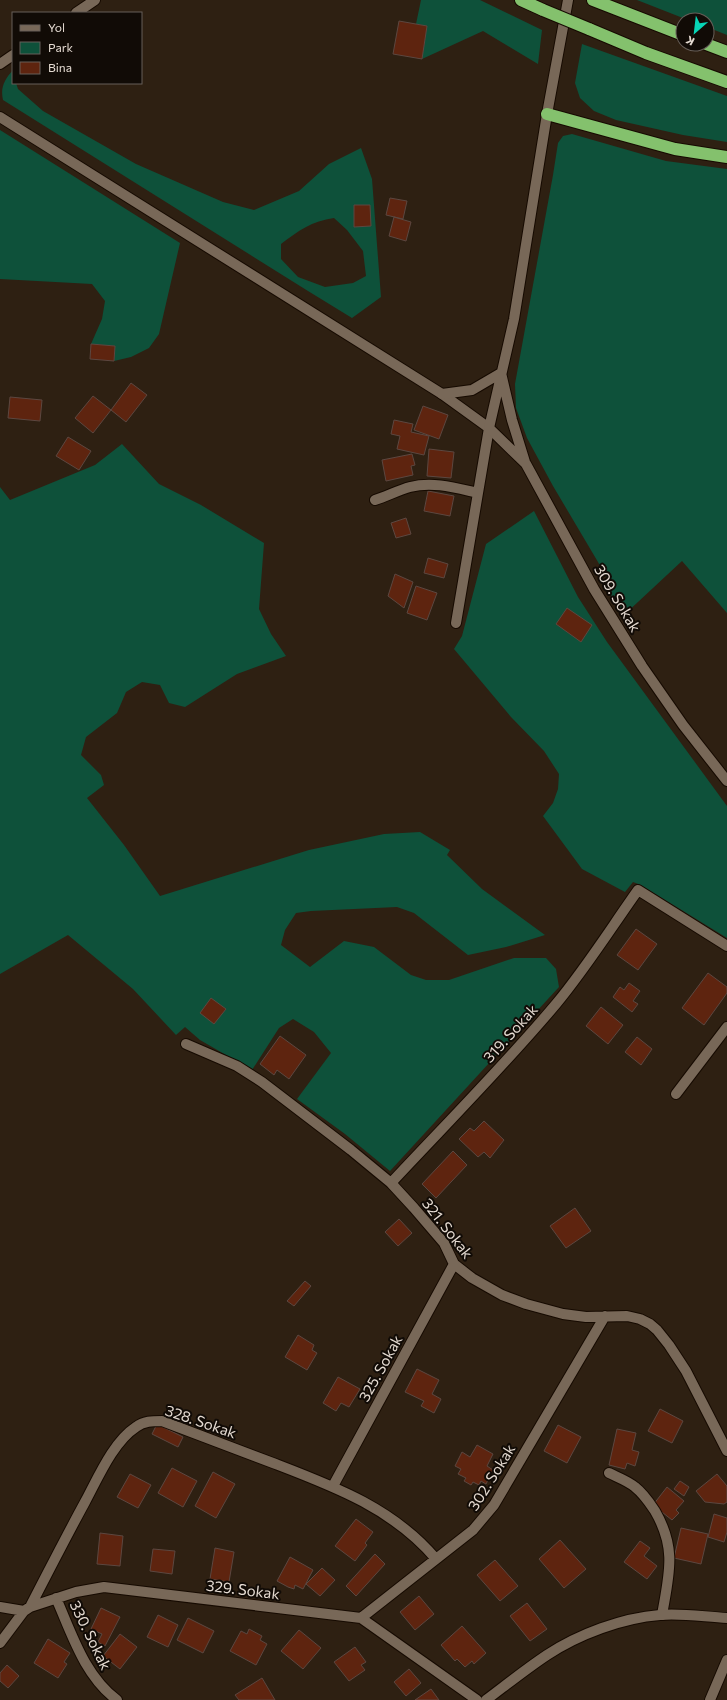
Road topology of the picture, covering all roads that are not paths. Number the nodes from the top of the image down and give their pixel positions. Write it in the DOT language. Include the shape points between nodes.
graph roads {
  1 [pos="95,0"];
  2 [pos="521,0"];
  3 [pos="568,0"];
  4 [pos="595,1"];
  5 [pos="77,12"];
  6 [pos="675,32"];
  7 [pos="715,47"];
  8 [pos="727,52"];
  9 [pos="12,56"];
  10 [pos="0,64"];
  11 [pos="727,82"];
  12 [pos="548,114"];
  13 [pos="0,117"];
  14 [pos="727,157"];
  15 [pos="501,374"];
  16 [pos="442,394"];
  17 [pos="489,428"];
  18 [pos="526,464"];
  19 [pos="478,493"];
  20 [pos="375,500"];
  21 [pos="456,623"];
  22 [pos="727,781"];
  23 [pos="727,946"];
  24 [pos="727,1027"];
  25 [pos="186,1044"];
  26 [pos="676,1094"];
  27 [pos="391,1183"];
  28 [pos="454,1264"];
  29 [pos="605,1316"];
  30 [pos="727,1451"];
  31 [pos="608,1473"];
  32 [pos="333,1486"];
  33 [pos="436,1559"];
  34 [pos="56,1598"];
  35 [pos="0,1608"];
  36 [pos="27,1609"];
  37 [pos="662,1615"];
  38 [pos="361,1618"];
  39 [pos="727,1618"];
  40 [pos="0,1643"];
  41 [pos="727,1660"];
  42 [pos="117,1700"];
  43 [pos="477,1700"];
  44 [pos="486,1700"];
  45 [pos="710,1700"];
  1 -- 5 [label="street"];
  2 -- 11 [label="highway, bridge" via="646,53"];
  3 -- 12 [label="street"];
  4 -- 6 [label="highway"];
  7 -- 8 [label="highway"];
  9 -- 10 [label="street"];
  12 -- 14 [label="highway" via="668,148"];
  12 -- 15 [label="street" via="514,319"];
  13 -- 16 [label="street, 309. Sokak"];
  15 -- 16 [label="street" via="472,390"];
  15 -- 17 [label="street"];
  15 -- 18 [label="street"];
  16 -- 17 [label="street, 309. Sokak"];
  17 -- 18 [label="street, 309. Sokak"];
  17 -- 19 [label="street"];
  18 -- 22 [label="street, 309. Sokak" via="594,589 642,666 683,725"];
  19 -- 20 [label="street" via="427,485 411,487"];
  19 -- 21 [label="street"];
  23 -- 27 [label="street, 319. Sokak" via="638,890 557,1003 510,1057"];
  24 -- 26 [label="street"];
  25 -- 27 [label="street, 321. Sokak" via="230,1063 262,1082"];
  27 -- 28 [label="street, 321. Sokak" via="444,1243"];
  28 -- 29 [label="street, 321. Sokak" via="472,1278 526,1304 563,1314"];
  28 -- 32 [label="street, 325. Sokak"];
  29 -- 30 [label="street, 321. Sokak" via="640,1319 657,1330 686,1371"];
  29 -- 33 [label="street, 302. Sokak" via="494,1505 473,1530"];
  31 -- 37 [label="street" via="643,1494 667,1536 669,1571"];
  32 -- 33 [label="street, 328. Sokak" via="393,1519 418,1539"];
  32 -- 36 [label="street, 328. Sokak" via="162,1421 146,1421 123,1438 111,1456"];
  33 -- 38 [label="street, 302. Sokak"];
  34 -- 36 [label="street, 329. Sokak"];
  34 -- 38 [label="street, 329. Sokak" via="104,1587"];
  34 -- 42 [label="street, 330. Sokak" via="91,1673"];
  35 -- 36 [label="street"];
  36 -- 40 [label="street"];
  37 -- 39 [label="street"];
  37 -- 44 [label="street" via="615,1624 567,1644"];
  38 -- 43 [label="street, 329. Sokak"];
  41 -- 45 [label="street"];
}
